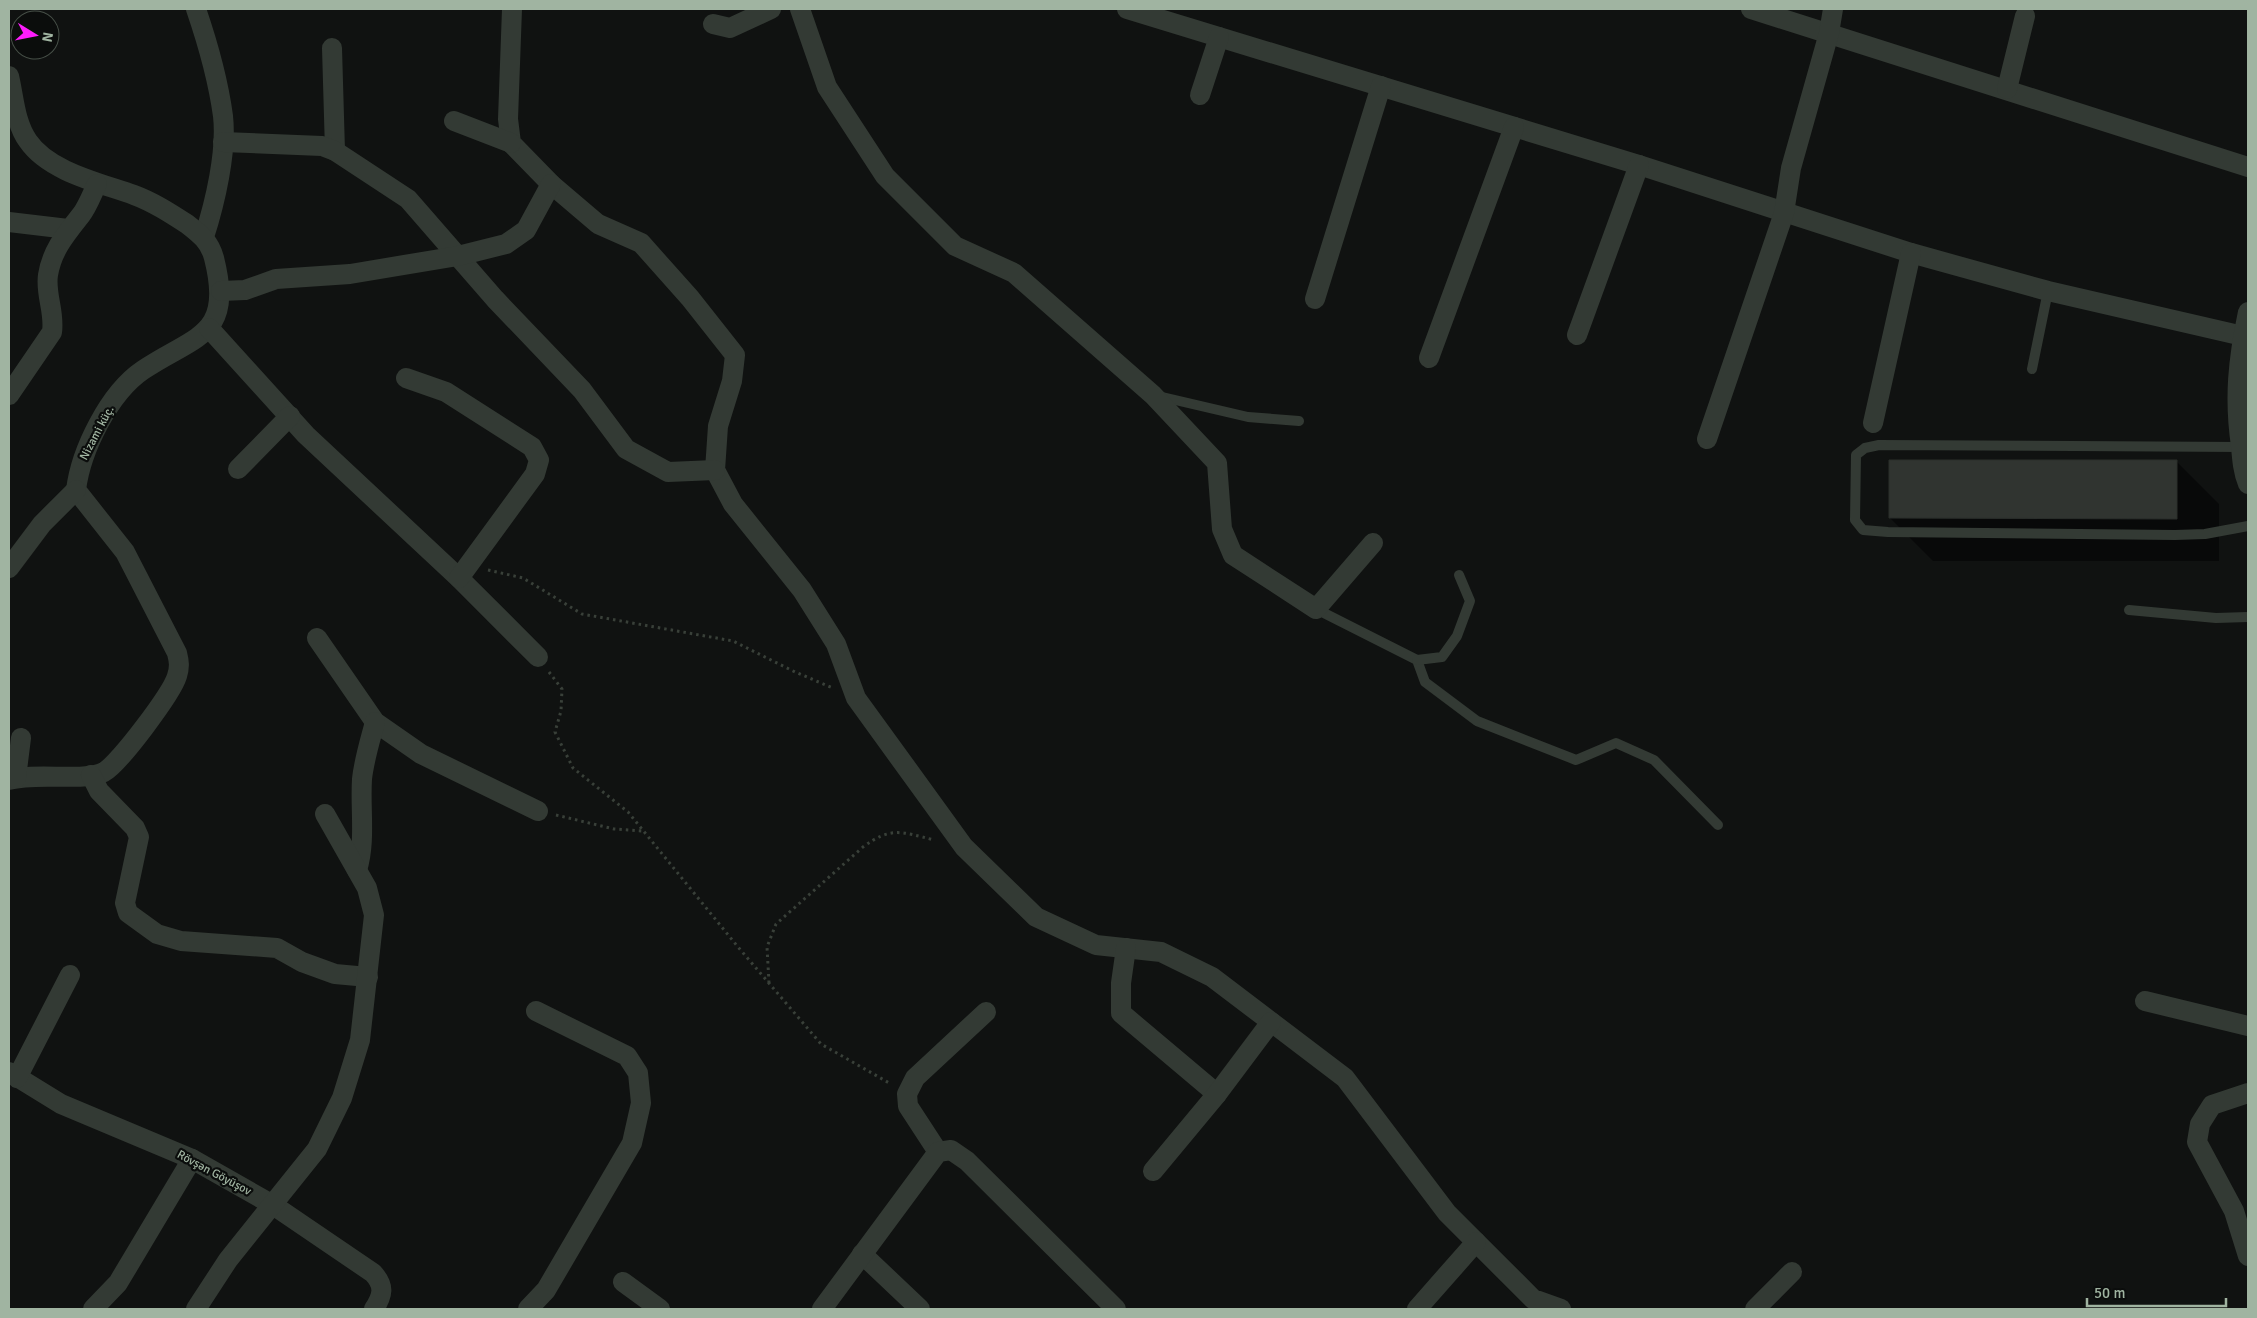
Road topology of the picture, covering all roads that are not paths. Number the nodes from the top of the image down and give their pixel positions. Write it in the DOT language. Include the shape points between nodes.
graph roads {
  1 [pos="196,9"];
  2 [pos="512,9"];
  3 [pos="771,9"];
  4 [pos="800,9"];
  5 [pos="1127,9"];
  6 [pos="1751,9"];
  7 [pos="1833,9"];
  8 [pos="2025,16"];
  9 [pos="713,24"];
  10 [pos="1829,33"];
  11 [pos="1219,37"];
  12 [pos="332,48"];
  13 [pos="9,76"];
  14 [pos="1381,86"];
  15 [pos="2007,89"];
  16 [pos="1200,95"];
  17 [pos="454,121"];
  18 [pos="1514,127"];
  19 [pos="222,142"];
  20 [pos="511,143"];
  21 [pos="336,151"];
  22 [pos="1639,165"];
  23 [pos="2248,167"];
  24 [pos="97,184"];
  25 [pos="551,184"];
  26 [pos="1784,213"];
  27 [pos="9,222"];
  28 [pos="68,229"];
  29 [pos="204,236"];
  30 [pos="1911,253"];
  31 [pos="458,256"];
  32 [pos="221,291"];
  33 [pos="2048,291"];
  34 [pos="1315,298"];
  35 [pos="2248,312"];
  36 [pos="209,328"];
  37 [pos="1577,335"];
  38 [pos="2243,336"];
  39 [pos="1429,358"];
  40 [pos="2032,369"];
  41 [pos="406,378"];
  42 [pos="9,395"];
  43 [pos="1153,395"];
  44 [pos="290,416"];
  45 [pos="1299,421"];
  46 [pos="1873,423"];
  47 [pos="1707,439"];
  48 [pos="2241,447"];
  49 [pos="238,469"];
  50 [pos="715,470"];
  51 [pos="2248,484"];
  52 [pos="76,490"];
  53 [pos="2248,526"];
  54 [pos="1373,543"];
  55 [pos="9,568"];
  56 [pos="1458,576"];
  57 [pos="459,578"];
  58 [pos="1316,609"];
  59 [pos="2129,610"];
  60 [pos="2248,616"];
  61 [pos="317,638"];
  62 [pos="538,657"];
  63 [pos="1417,660"];
  64 [pos="374,722"];
  65 [pos="21,738"];
  66 [pos="91,775"];
  67 [pos="13,779"];
  68 [pos="538,811"];
  69 [pos="325,814"];
  70 [pos="1718,825"];
  71 [pos="357,870"];
  72 [pos="1126,948"];
  73 [pos="70,975"];
  74 [pos="368,978"];
  75 [pos="2145,1001"];
  76 [pos="536,1011"];
  77 [pos="986,1012"];
  78 [pos="1271,1022"];
  79 [pos="2248,1026"];
  80 [pos="13,1075"];
  81 [pos="2248,1092"];
  82 [pos="1217,1094"];
  83 [pos="938,1152"];
  84 [pos="192,1159"];
  85 [pos="1152,1171"];
  86 [pos="273,1205"];
  87 [pos="1476,1242"];
  88 [pos="862,1254"];
  89 [pos="2248,1256"];
  90 [pos="1792,1272"];
  91 [pos="623,1282"];
  92 [pos="93,1309"];
  93 [pos="196,1309"];
  94 [pos="374,1309"];
  95 [pos="528,1309"];
  96 [pos="660,1309"];
  97 [pos="822,1309"];
  98 [pos="920,1309"];
  99 [pos="1116,1309"];
  100 [pos="1417,1309"];
  101 [pos="1561,1309"];
  102 [pos="1755,1309"];
  1 -- 19 [label="street" via="211,50 223,118"];
  2 -- 20 [label="street" via="508,119"];
  3 -- 9 [label="street" via="730,28"];
  4 -- 43 [label="street" via="827,87 885,176 955,246 1014,273"];
  5 -- 11 [label="street"];
  6 -- 10 [label="street"];
  7 -- 10 [label="street"];
  8 -- 15 [label="street"];
  10 -- 15 [label="street"];
  10 -- 26 [label="street" via="1792,168"];
  11 -- 14 [label="street"];
  11 -- 16 [label="street"];
  12 -- 21 [label="street"];
  13 -- 24 [label="street" via="20,124 36,152"];
  14 -- 18 [label="street"];
  14 -- 34 [label="street"];
  15 -- 23 [label="street"];
  17 -- 20 [label="street"];
  18 -- 22 [label="street"];
  18 -- 39 [label="street"];
  19 -- 21 [label="street" via="322,146"];
  19 -- 29 [label="street" via="214,209"];
  20 -- 25 [label="street"];
  21 -- 31 [label="street" via="408,199"];
  22 -- 26 [label="street"];
  22 -- 37 [label="street"];
  24 -- 28 [label="street" via="82,213"];
  24 -- 29 [label="street" via="152,202"];
  25 -- 31 [label="street" via="526,230 506,244"];
  25 -- 50 [label="street" via="598,224 641,243 735,355 732,380 718,426"];
  26 -- 30 [label="street"];
  26 -- 47 [label="street"];
  27 -- 28 [label="street"];
  28 -- 42 [label="street" via="52,255 48,276 48,295 54,319 52,332"];
  29 -- 32 [label="street, Nizami küç." via="213,252"];
  30 -- 33 [label="street"];
  30 -- 46 [label="street"];
  31 -- 32 [label="street" via="350,274 276,279 245,290"];
  31 -- 50 [label="street" via="582,390 626,449 668,472"];
  32 -- 36 [label="street, Nizami küç."];
  33 -- 38 [label="street"];
  33 -- 40 [label="lane"];
  35 -- 38 [label="street"];
  36 -- 44 [label="street"];
  36 -- 52 [label="street, Nizami küç." via="191,343 142,371 124,388 101,420 79,468"];
  38 -- 48 [label="street" via="2237,381"];
  41 -- 57 [label="street" via="446,392 532,447 540,460 535,474"];
  43 -- 45 [label="lane" via="1248,417"];
  43 -- 58 [label="street" via="1217,463 1222,529 1233,555"];
  44 -- 49 [label="street"];
  44 -- 57 [label="street" via="306,435"];
  48 -- 51 [label="street"];
  48 -- 53 [label="lane" via="1879,445 1865,448 1856,455 1855,520 1864,530 1888,532 2175,535 2205,534"];
  50 -- 72 [label="street" via="733,504 802,590 836,644 856,698 964,847 1036,917 1096,945"];
  52 -- 55 [label="street" via="42,524"];
  52 -- 66 [label="street" via="126,552 180,665 166,695 117,762 103,772"];
  54 -- 58 [label="street"];
  56 -- 63 [label="lane" via="1470,601 1457,636 1442,658"];
  57 -- 62 [label="street"];
  58 -- 63 [label="lane"];
  59 -- 60 [label="lane" via="2216,618"];
  61 -- 64 [label="street"];
  63 -- 70 [label="lane" via="1425,682 1478,721 1576,760 1616,743 1654,760"];
  64 -- 68 [label="street" via="421,754"];
  64 -- 71 [label="street" via="363,776 362,853"];
  65 -- 67 [label="street"];
  66 -- 67 [label="street"];
  66 -- 74 [label="street" via="99,791 135,828 139,837 125,903 128,913 157,934 181,941 277,948 302,962 335,974"];
  69 -- 71 [label="street"];
  71 -- 74 [label="street" via="367,888 374,914"];
  72 -- 78 [label="street" via="1161,952 1212,977"];
  72 -- 82 [label="street" via="1121,1013"];
  73 -- 80 [label="street"];
  74 -- 86 [label="street" via="360,1040 342,1098 317,1149"];
  75 -- 79 [label="street"];
  76 -- 95 [label="street" via="627,1056 638,1073 641,1103 632,1144 546,1290"];
  77 -- 83 [label="street" via="915,1078 907,1094 908,1106"];
  78 -- 82 [label="street"];
  78 -- 87 [label="street" via="1345,1078 1447,1213"];
  80 -- 84 [label="street, Rövşən Göyüşov" via="61,1104"];
  81 -- 89 [label="street" via="2212,1105 2200,1124 2197,1142 2234,1211"];
  82 -- 85 [label="street"];
  83 -- 88 [label="street"];
  83 -- 99 [label="street" via="951,1150 967,1161"];
  84 -- 86 [label="street, Rövşən Göyüşov"];
  84 -- 92 [label="street" via="118,1283"];
  86 -- 93 [label="street" via="228,1260"];
  86 -- 94 [label="street, Rövşən Göyüşov" via="373,1273 382,1288"];
  87 -- 100 [label="street"];
  87 -- 101 [label="street" via="1533,1299"];
  88 -- 97 [label="street"];
  88 -- 98 [label="street"];
  90 -- 102 [label="street"];
  91 -- 96 [label="street"];
}
